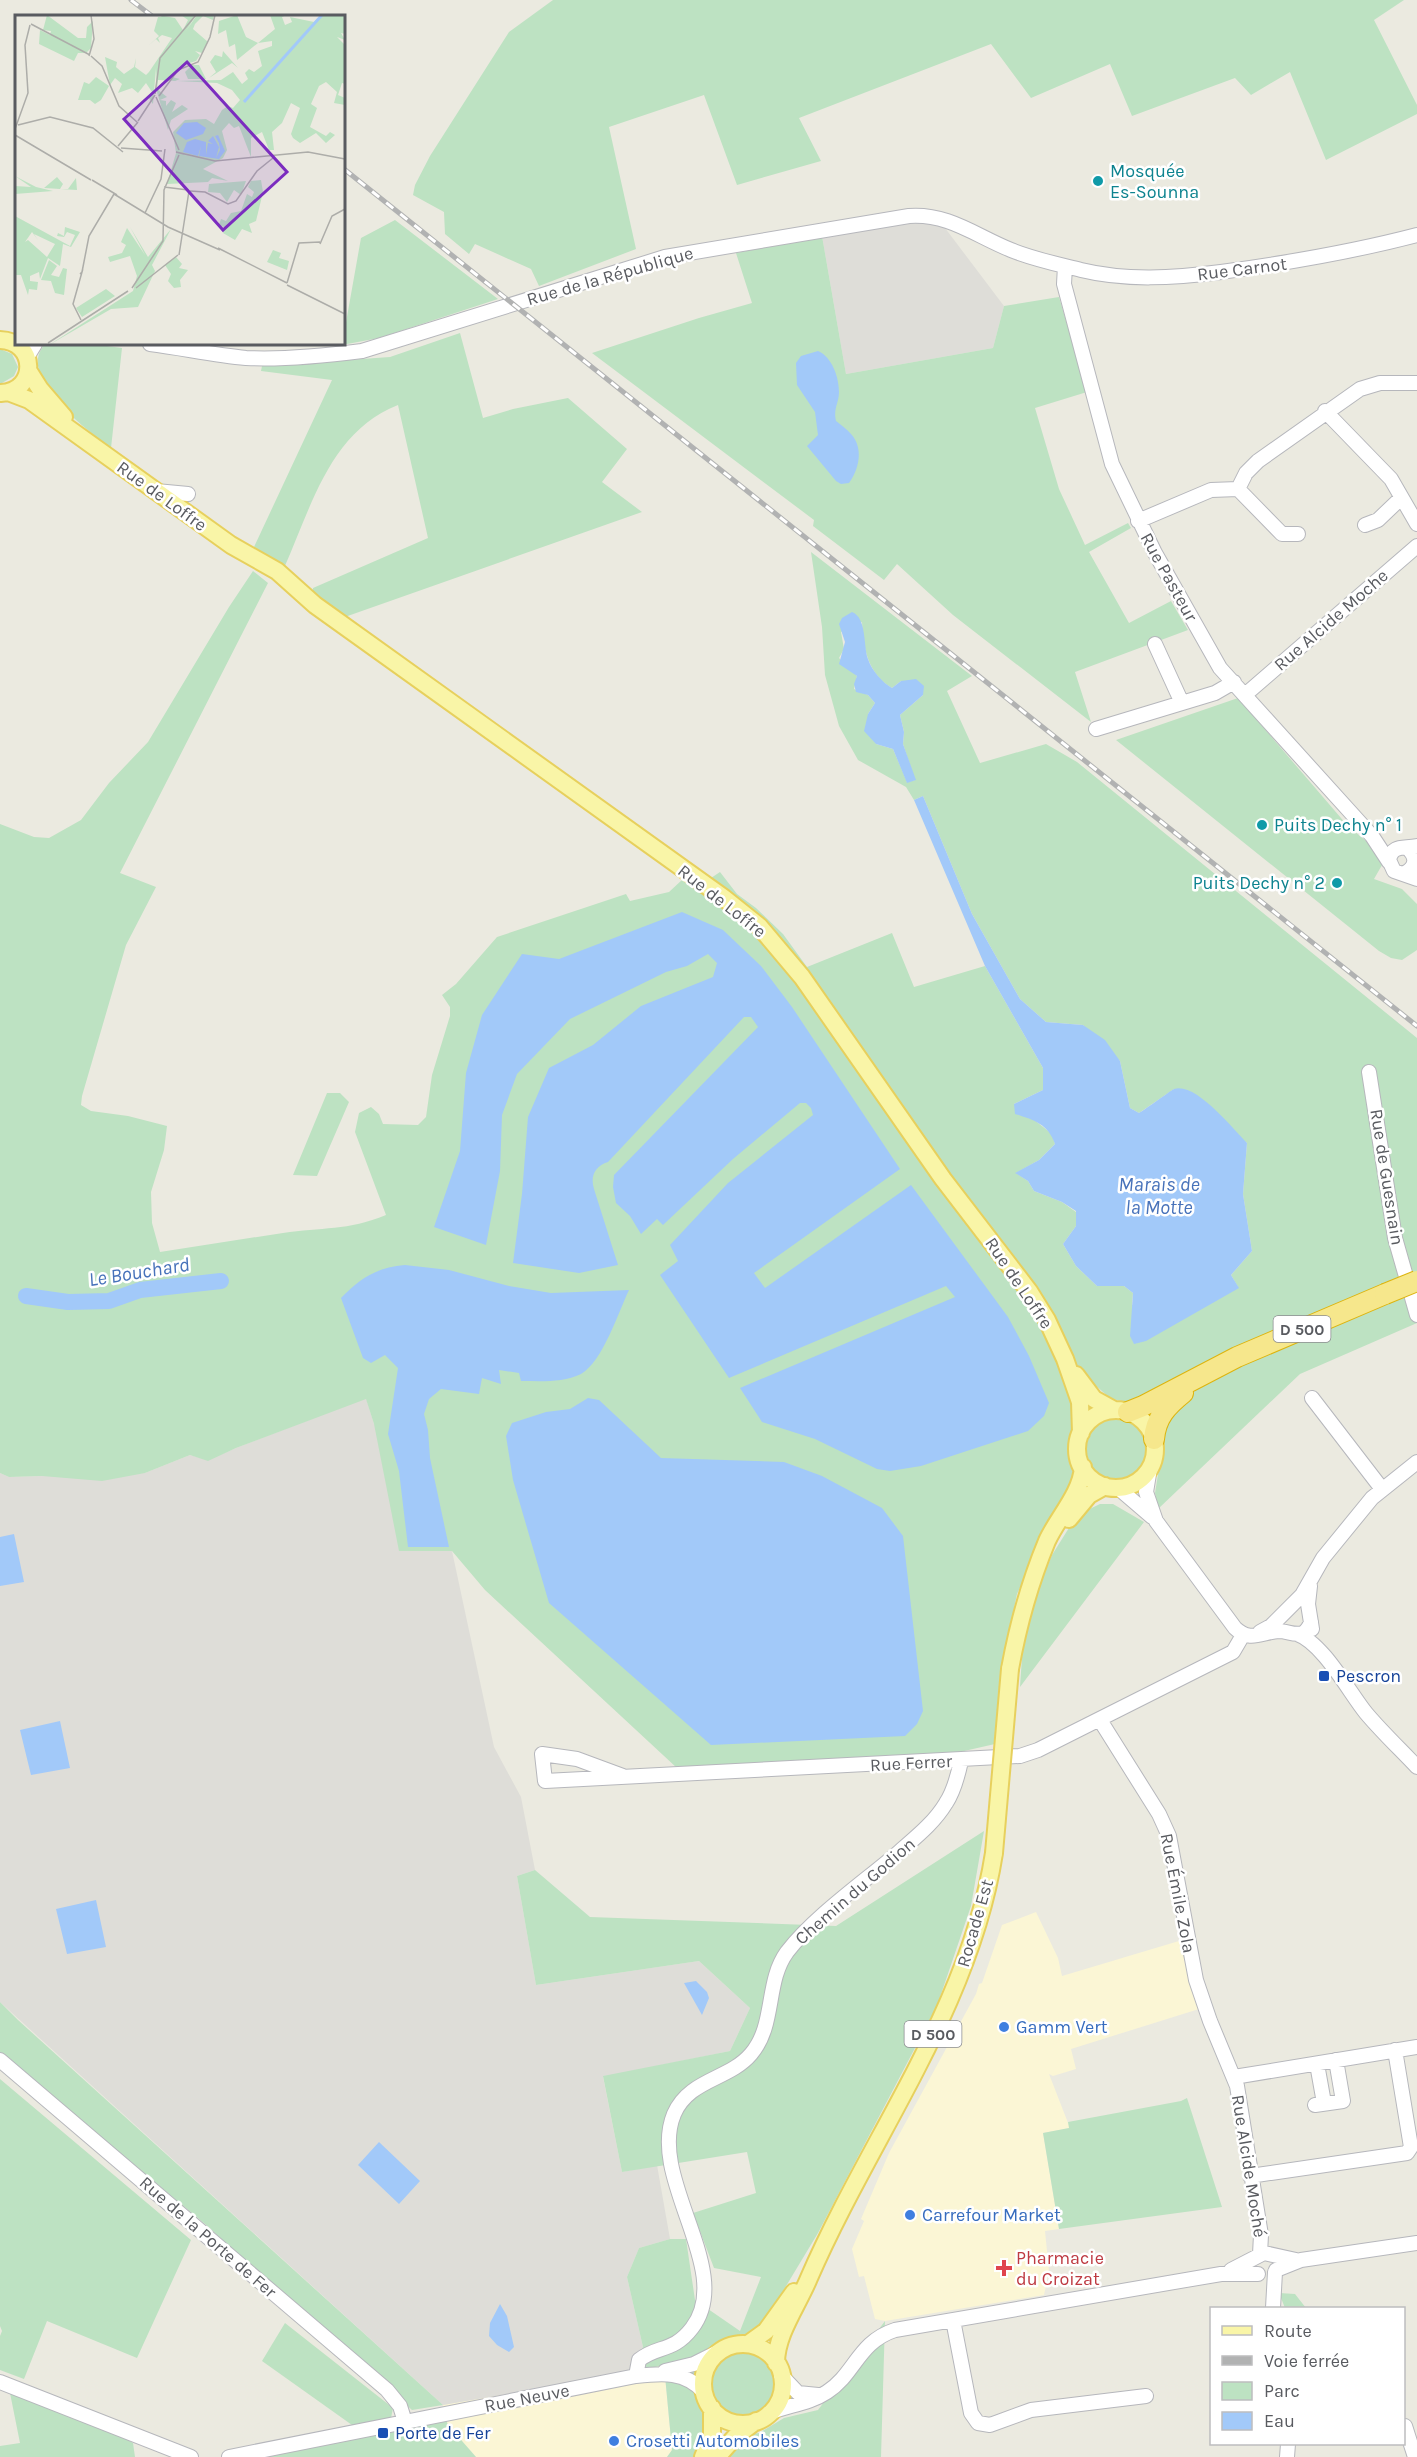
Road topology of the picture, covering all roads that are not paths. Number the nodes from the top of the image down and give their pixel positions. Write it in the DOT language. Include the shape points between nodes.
graph roads {
  1 [pos="1417,235"];
  2 [pos="1065,266"];
  3 [pos="16,345"];
  4 [pos="158,345"];
  5 [pos="30,357"];
  6 [pos="1417,383"];
  7 [pos="4,392"];
  8 [pos="1325,411"];
  9 [pos="94,446"];
  10 [pos="1238,489"];
  11 [pos="156,491"];
  12 [pos="188,494"];
  13 [pos="1401,498"];
  14 [pos="1138,521"];
  15 [pos="1417,524"];
  16 [pos="1365,525"];
  17 [pos="1298,534"];
  18 [pos="1417,546"];
  19 [pos="1155,644"];
  20 [pos="1234,682"];
  21 [pos="1246,694"];
  22 [pos="1182,703"];
  23 [pos="1096,729"];
  24 [pos="1372,836"];
  25 [pos="1412,860"];
  26 [pos="1389,862"];
  27 [pos="1369,1072"];
  28 [pos="1417,1281"];
  29 [pos="1417,1315"];
  30 [pos="1065,1359"];
  31 [pos="1219,1366"];
  32 [pos="1312,1398"];
  33 [pos="1121,1411"];
  34 [pos="1081,1433"];
  35 [pos="1154,1439"];
  36 [pos="1417,1462"];
  37 [pos="1083,1467"];
  38 [pos="1150,1468"];
  39 [pos="1111,1486"];
  40 [pos="1382,1489"];
  41 [pos="1156,1521"];
  42 [pos="1037,1571"];
  43 [pos="1315,1573"];
  44 [pos="1287,1609"];
  45 [pos="1310,1617"];
  46 [pos="1294,1633"];
  47 [pos="1243,1635"];
  48 [pos="1326,1660"];
  49 [pos="1100,1720"];
  50 [pos="961,1761"];
  51 [pos="1417,1767"];
  52 [pos="623,1776"];
  53 [pos="1417,2047"];
  54 [pos="1395,2050"];
  55 [pos="0,2060"];
  56 [pos="1336,2060"];
  57 [pos="1317,2064"];
  58 [pos="1234,2077"];
  59 [pos="1250,2176"];
  60 [pos="826,2241"];
  61 [pos="1417,2243"];
  62 [pos="1263,2256"];
  63 [pos="1301,2260"];
  64 [pos="1268,2273"];
  65 [pos="1221,2274"];
  66 [pos="1273,2307"];
  67 [pos="953,2320"];
  68 [pos="748,2344"];
  69 [pos="718,2352"];
  70 [pos="779,2369"];
  71 [pos="642,2376"];
  72 [pos="0,2382"];
  73 [pos="704,2392"];
  74 [pos="823,2395"];
  75 [pos="1146,2396"];
  76 [pos="712,2408"];
  77 [pos="763,2417"];
  78 [pos="405,2422"];
  79 [pos="1409,2425"];
  80 [pos="191,2457"];
  81 [pos="229,2457"];
  82 [pos="703,2457"];
  83 [pos="717,2457"];
  84 [pos="1415,2457"];
  1 -- 2 [label="street, Rue Carnot" via="1318,258 1194,275 1116,276"];
  2 -- 4 [label="street, Rue de la République" via="1011,250 946,219 913,216 674,255 362,351 257,358"];
  2 -- 14 [label="street, Rue Pasteur" via="1064,284 1109,455"];
  3 -- 5 [label="main road, Rue de Loffre"];
  5 -- 7 [label="main road" via="21,384"];
  5 -- 9 [label="main road, Rue de Loffre" via="53,404"];
  6 -- 8 [label="street" via="1374,384"];
  7 -- 9 [label="main road, Rue de Loffre" via="29,400"];
  8 -- 10 [label="street" via="1255,463"];
  8 -- 13 [label="street" via="1390,479"];
  9 -- 11 [label="main road, Rue de Loffre"];
  10 -- 14 [label="street" via="1211,490"];
  10 -- 17 [label="street" via="1282,534"];
  11 -- 12 [label="street"];
  11 -- 30 [label="main road, Rue de Loffre" via="231,545 266,577 315,605 759,926 816,996 943,1179 1029,1291"];
  13 -- 15 [label="street"];
  13 -- 16 [label="street" via="1381,518"];
  14 -- 20 [label="street, Rue Pasteur" via="1217,663"];
  18 -- 21 [label="street, Rue Alcide Moche"];
  19 -- 22 [label="street"];
  20 -- 21 [label="street, Rue Pasteur"];
  20 -- 22 [label="street" via="1215,693"];
  21 -- 24 [label="street, Rue Pasteur"];
  22 -- 23 [label="street"];
  24 -- 25 [label="street, Rue Pasteur"];
  24 -- 26 [label="street, Rue Pasteur"];
  25 -- 26 [label="street" via="1391,853"];
  25 -- 26 [label="street" via="1394,871"];
  27 -- 29 [label="street, Rue de Guesnain" via="1395,1238"];
  28 -- 31 [label="highway, D 500, bridge"];
  30 -- 33 [label="main road, Rue de Loffre" via="1091,1396"];
  30 -- 34 [label="main road, Rue de Loffre" via="1080,1402"];
  31 -- 33 [label="highway, D 500" via="1139,1408"];
  31 -- 35 [label="highway, D 500" via="1165,1409"];
  32 -- 40 [label="street"];
  33 -- 34 [label="main road" via="1096,1416"];
  33 -- 35 [label="main road" via="1144,1422"];
  34 -- 37 [label="main road" via="1078,1451"];
  35 -- 38 [label="main road"];
  36 -- 40 [label="street"];
  37 -- 39 [label="main road" via="1090,1477"];
  37 -- 42 [label="main road, D 500" via="1080,1482 1050,1536"];
  38 -- 39 [label="main road" via="1136,1482"];
  38 -- 41 [label="street" via="1146,1489"];
  39 -- 41 [label="street"];
  39 -- 42 [label="main road, D 500" via="1092,1492 1075,1510"];
  40 -- 43 [label="street" via="1323,1558"];
  41 -- 47 [label="street"];
  42 -- 60 [label="main road, Rocade Est / D 500, bridge" via="1010,1669 994,1853 977,1926 960,1977"];
  43 -- 44 [label="street" via="1302,1596"];
  43 -- 45 [label="street" via="1308,1597"];
  44 -- 45 [label="street" via="1299,1605"];
  44 -- 46 [label="street" via="1283,1625"];
  44 -- 47 [label="street" via="1266,1629"];
  45 -- 46 [label="street" via="1306,1630"];
  45 -- 48 [label="street" via="1315,1640"];
  46 -- 47 [label="street"];
  46 -- 48 [label="street" via="1308,1639"];
  47 -- 49 [label="street, Rue Ferrer" via="1233,1652"];
  48 -- 51 [label="street" via="1372,1720"];
  49 -- 50 [label="street, Rue Ferrer" via="1026,1755"];
  49 -- 58 [label="street, Rue Émile Zola" via="1166,1829 1196,1980"];
  50 -- 52 [label="street, Rue Ferrer"];
  50 -- 71 [label="street, Chemin du Godion" via="950,1797 930,1824 821,1918 784,1957 776,1975 764,2033 754,2051 740,2064 696,2087 678,2106 668,2148 701,2261 702,2306 696,2323 680,2341 639,2360 636,2367"];
  52 -- 52 [label="street, Rue Ferrer" via="545,1781 543,1754 577,1759"];
  53 -- 54 [label="street"];
  54 -- 56 [label="street"];
  54 -- 59 [label="street" via="1411,2147 1404,2155"];
  55 -- 78 [label="street, Rue de la Porte de Fer" via="387,2390 400,2406"];
  56 -- 57 [label="street"];
  56 -- 57 [label="street" via="1343,2101 1319,2104"];
  57 -- 58 [label="street"];
  58 -- 59 [label="street, Rue Alcide Moché"];
  59 -- 62 [label="street, Rue Alcide Moché"];
  60 -- 68 [label="main road, D 500" via="783,2309 761,2336"];
  60 -- 70 [label="main road, D 500" via="781,2340"];
  61 -- 63 [label="street"];
  62 -- 63 [label="street"];
  62 -- 64 [label="street" via="1254,2267"];
  62 -- 64 [label="street" via="1278,2263"];
  62 -- 65 [label="street"];
  63 -- 64 [label="street"];
  64 -- 65 [label="street"];
  64 -- 66 [label="street"];
  65 -- 67 [label="street"];
  67 -- 74 [label="street" via="901,2329 876,2338"];
  67 -- 75 [label="street" via="971,2413 982,2425 990,2426 1031,2410"];
  68 -- 69 [label="main road"];
  68 -- 70 [label="main road" via="764,2350"];
  69 -- 71 [label="street, Rue Neuve" via="694,2364"];
  69 -- 73 [label="main road" via="705,2370"];
  70 -- 74 [label="street" via="798,2393"];
  70 -- 77 [label="main road" via="780,2398"];
  71 -- 73 [label="street, Rue Neuve" via="685,2377"];
  71 -- 78 [label="street, Rue Neuve"];
  72 -- 80 [label="street"];
  73 -- 76 [label="main road"];
  74 -- 77 [label="street"];
  76 -- 77 [label="main road" via="730,2421 743,2423"];
  76 -- 82 [label="main road" via="712,2436"];
  77 -- 83 [label="main road" via="735,2437"];
  78 -- 81 [label="street, Rue Neuve"];
  79 -- 84 [label="street"];
}
